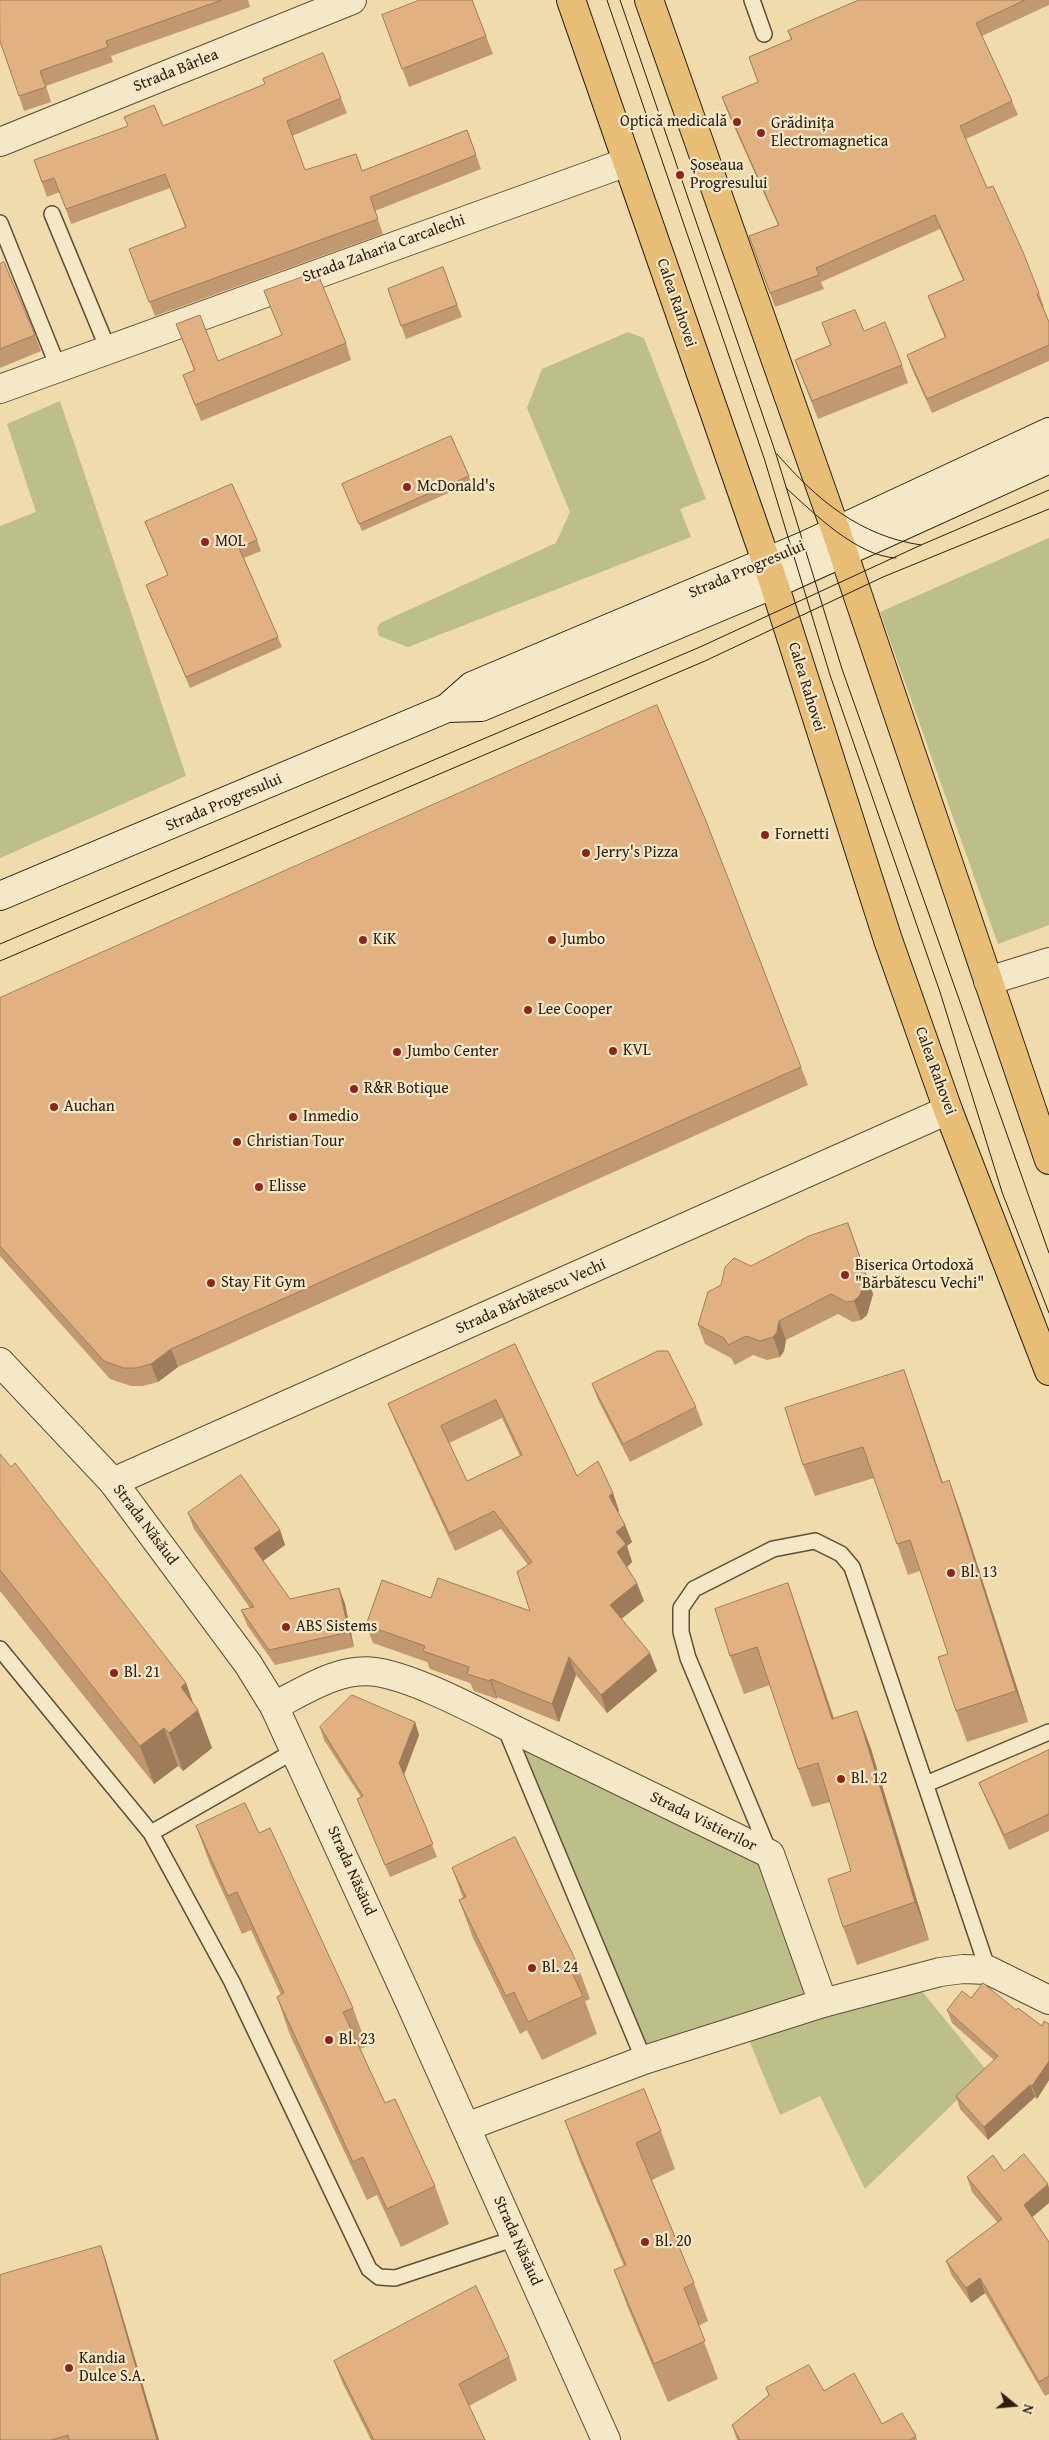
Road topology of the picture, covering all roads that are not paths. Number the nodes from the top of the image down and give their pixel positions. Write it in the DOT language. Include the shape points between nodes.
graph roads {
  1 [pos="352,0"];
  2 [pos="571,0"];
  3 [pos="648,0"];
  4 [pos="752,0"];
  5 [pos="764,34"];
  6 [pos="0,142"];
  7 [pos="627,162"];
  8 [pos="52,214"];
  9 [pos="0,222"];
  10 [pos="108,349"];
  11 [pos="58,367"];
  12 [pos="0,389"];
  13 [pos="1049,432"];
  14 [pos="1049,459"];
  15 [pos="840,542"];
  16 [pos="771,573"];
  17 [pos="0,896"];
  18 [pos="1049,962"];
  19 [pos="988,981"];
  20 [pos="948,1110"];
  21 [pos="1049,1160"];
  22 [pos="3,1370"];
  23 [pos="1049,1371"];
  24 [pos="113,1482"];
  25 [pos="0,1649"];
  26 [pos="274,1706"];
  27 [pos="504,1725"];
  28 [pos="1049,1732"];
  29 [pos="296,1750"];
  30 [pos="926,1784"];
  31 [pos="151,1833"];
  32 [pos="770,1854"];
  33 [pos="988,1970"];
  34 [pos="1049,2000"];
  35 [pos="823,2003"];
  36 [pos="644,2060"];
  37 [pos="466,2128"];
  38 [pos="516,2238"];
  39 [pos="606,2440"];
  1 -- 6 [label="street, Strada Bârlea"];
  2 -- 7 [label="main road, Calea Rahovei"];
  3 -- 15 [label="main road"];
  4 -- 5 [label="lane"];
  7 -- 10 [label="street, Strada Zaharia Carcalechi"];
  7 -- 16 [label="main road, Calea Rahovei"];
  8 -- 10 [label="lane"];
  9 -- 11 [label="lane"];
  10 -- 11 [label="street, Strada Zaharia Carcalechi"];
  11 -- 12 [label="street, Strada Zaharia Carcalechi"];
  13 -- 15 [label="street, Strada Progresului"];
  14 -- 15 [label="street, Strada Progresului"];
  15 -- 16 [label="street, Strada Progresului"];
  15 -- 19 [label="main road"];
  16 -- 17 [label="street, Strada Progresului" via="472,686 447,708"];
  16 -- 20 [label="main road, Calea Rahovei" via="885,930"];
  18 -- 19 [label="street"];
  19 -- 21 [label="main road"];
  20 -- 23 [label="main road, Calea Rahovei"];
  20 -- 24 [label="street, Strada Bărbătescu Vechi"];
  22 -- 24 [label="street, Strada Năsăud"];
  24 -- 26 [label="street, Strada Năsăud" via="248,1664"];
  25 -- 31 [label="lane"];
  26 -- 27 [label="street, Strada Vistierilor" via="331,1677 377,1672 406,1680"];
  26 -- 29 [label="street, Strada Năsăud"];
  27 -- 32 [label="street, Strada Vistierilor"];
  27 -- 36 [label="lane"];
  28 -- 30 [label="lane"];
  29 -- 31 [label="lane"];
  29 -- 37 [label="street, Strada Năsăud"];
  30 -- 32 [label="lane" via="852,1567 841,1554 815,1541 773,1549 694,1590 682,1608 681,1632 690,1663"];
  30 -- 33 [label="lane"];
  31 -- 38 [label="lane" via="232,1982 369,2269 379,2277 395,2278"];
  32 -- 35 [label="street, Strada Vistierilor"];
  33 -- 34 [label="street"];
  33 -- 35 [label="street" via="963,1968 940,1972"];
  35 -- 36 [label="street"];
  36 -- 37 [label="street"];
  37 -- 38 [label="street, Strada Năsăud"];
  38 -- 39 [label="street, Strada Năsăud"];
}
